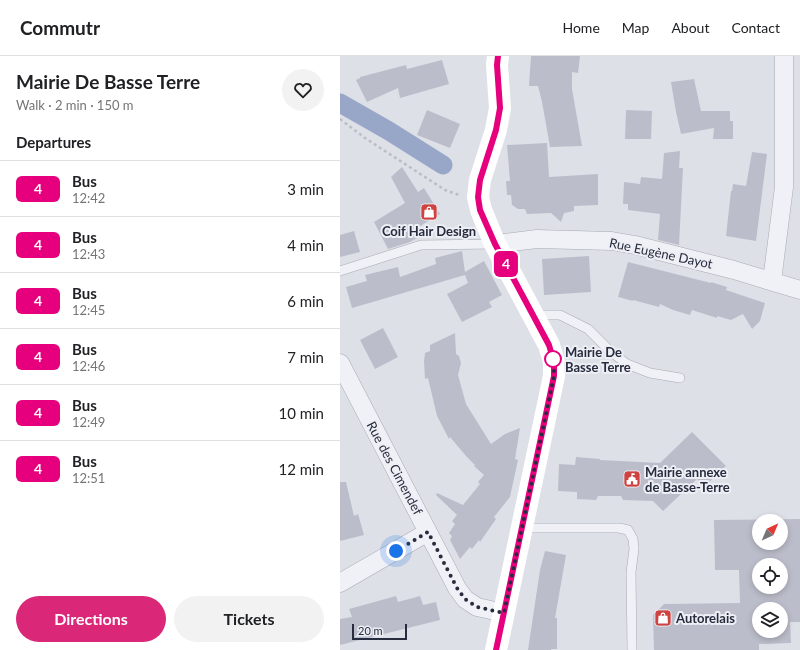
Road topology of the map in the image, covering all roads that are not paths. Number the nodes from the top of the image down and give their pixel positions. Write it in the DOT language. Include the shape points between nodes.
graph roads {
  1 [pos="498,56"];
  2 [pos="784,56"];
  3 [pos="495,244"];
  4 [pos="340,271"];
  5 [pos="772,281"];
  6 [pos="800,290"];
  7 [pos="532,315"];
  8 [pos="340,363"];
  9 [pos="680,378"];
  10 [pos="522,528"];
  11 [pos="428,532"];
  12 [pos="340,583"];
  13 [pos="504,613"];
  14 [pos="496,650"];
  15 [pos="632,650"];
  1 -- 3 [label="street" via="500,108 496,130 480,180 478,197 480,210"];
  2 -- 5 [label="street" via="784,187"];
  3 -- 4 [label="lane" via="421,245"];
  3 -- 5 [label="street, Rue Eugène Dayot" via="537,239 612,241"];
  3 -- 7 [label="street"];
  5 -- 6 [label="street, Rue Eugène Dayot"];
  7 -- 9 [label="lane" via="560,315 588,329 627,364 650,373"];
  7 -- 10 [label="street" via="549,345 554,362 554,376"];
  8 -- 11 [label="street, Rue des Cimendef"];
  10 -- 13 [label="street"];
  10 -- 15 [label="lane" via="628,530 633,539 634,549 631,572"];
  11 -- 12 [label="street"];
  11 -- 13 [label="street, Rue des Cimendef" via="465,599 477,607"];
  13 -- 14 [label="street"];
}
